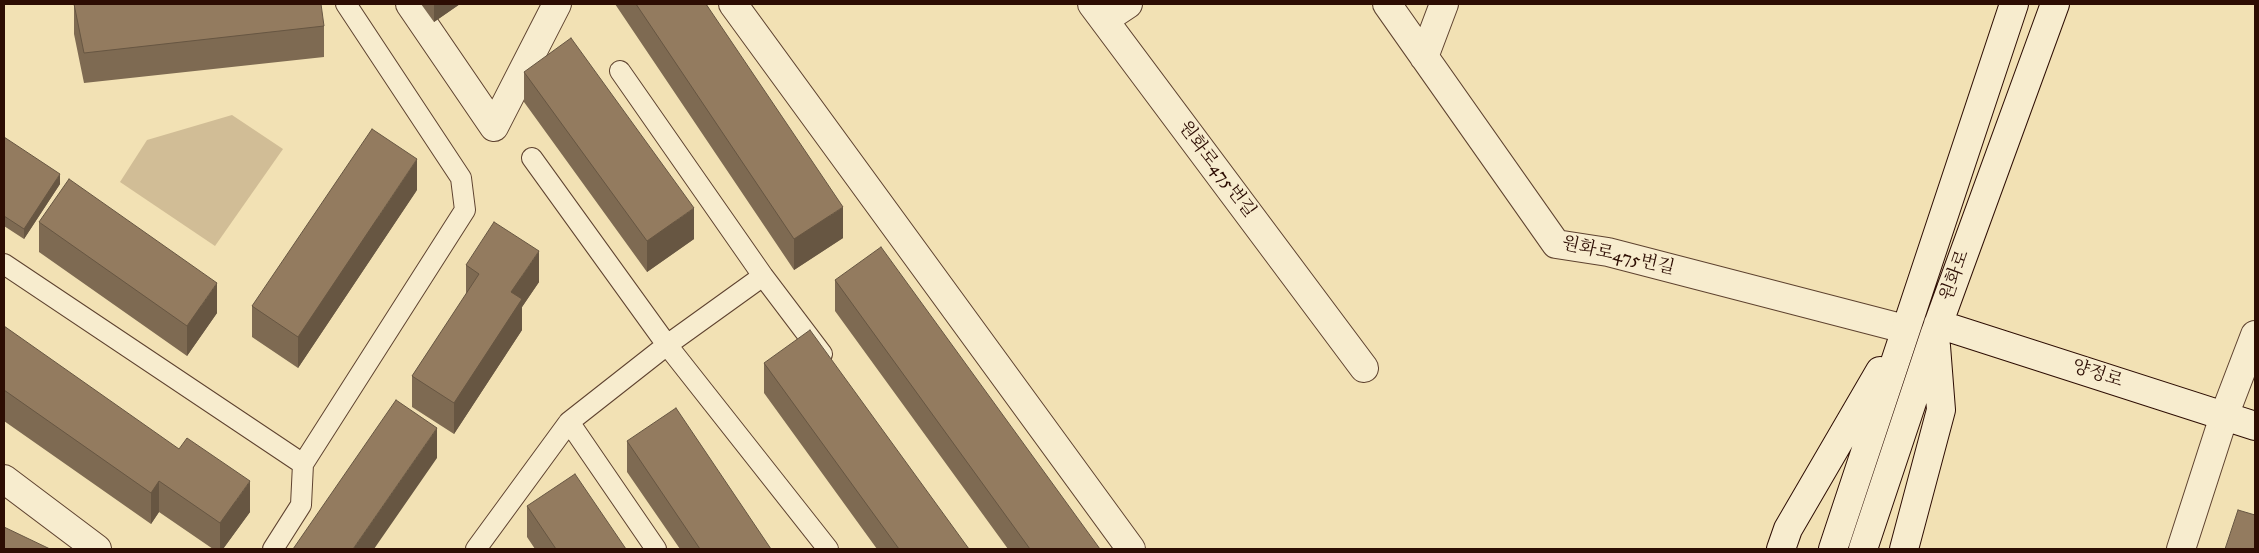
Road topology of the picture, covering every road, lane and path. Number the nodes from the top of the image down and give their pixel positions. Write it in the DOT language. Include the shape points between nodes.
graph roads {
  1 [pos="346,4"];
  2 [pos="410,4"];
  3 [pos="557,4"];
  4 [pos="733,4"];
  5 [pos="1128,4"];
  6 [pos="1387,4"];
  7 [pos="1444,4"];
  8 [pos="2014,4"];
  9 [pos="2055,4"];
  10 [pos="1098,12"];
  11 [pos="1424,57"];
  12 [pos="620,71"];
  13 [pos="532,158"];
  14 [pos="4,264"];
  15 [pos="763,276"];
  16 [pos="1937,329"];
  17 [pos="1906,330"];
  18 [pos="2255,336"];
  19 [pos="667,346"];
  20 [pos="1364,368"];
  21 [pos="833,370"];
  22 [pos="2224,416"];
  23 [pos="569,422"];
  24 [pos="2255,426"];
  25 [pos="303,464"];
  26 [pos="4,479"];
  27 [pos="480,547"];
  28 [pos="97,549"];
  29 [pos="273,549"];
  30 [pos="656,549"];
  31 [pos="828,549"];
  32 [pos="1131,549"];
  33 [pos="1781,549"];
  34 [pos="1833,549"];
  35 [pos="1863,549"];
  36 [pos="1904,549"];
  37 [pos="2181,549"];
  1 -- 25 [label="lane" via="460,178 465,210"];
  2 -- 3 [label="street" via="494,127"];
  4 -- 32 [label="street"];
  5 -- 10 [label="street, 원화로475번길"];
  6 -- 11 [label="street, 원화로475번길"];
  7 -- 11 [label="street"];
  8 -- 17 [label="street, 원화로"];
  9 -- 16 [label="street, 원화로"];
  10 -- 20 [label="street, 원화로475번길"];
  11 -- 17 [label="street, 원화로475번길" via="1556,244 1608,252"];
  12 -- 15 [label="lane"];
  13 -- 19 [label="lane"];
  14 -- 25 [label="lane"];
  15 -- 19 [label="lane"];
  15 -- 21 [label="lane"];
  16 -- 22 [label="street, 양정로"];
  16 -- 35 [label="street, 원화로"];
  16 -- 36 [label="street" via="1941,410"];
  17 -- 33 [label="street" via="1788,529"];
  17 -- 34 [label="street, 원화로"];
  18 -- 22 [label="street"];
  19 -- 23 [label="lane"];
  19 -- 31 [label="lane"];
  22 -- 24 [label="street, 양정로"];
  22 -- 37 [label="street"];
  23 -- 27 [label="lane"];
  23 -- 30 [label="lane"];
  25 -- 29 [label="lane" via="301,505"];
  26 -- 28 [label="street"];
}
